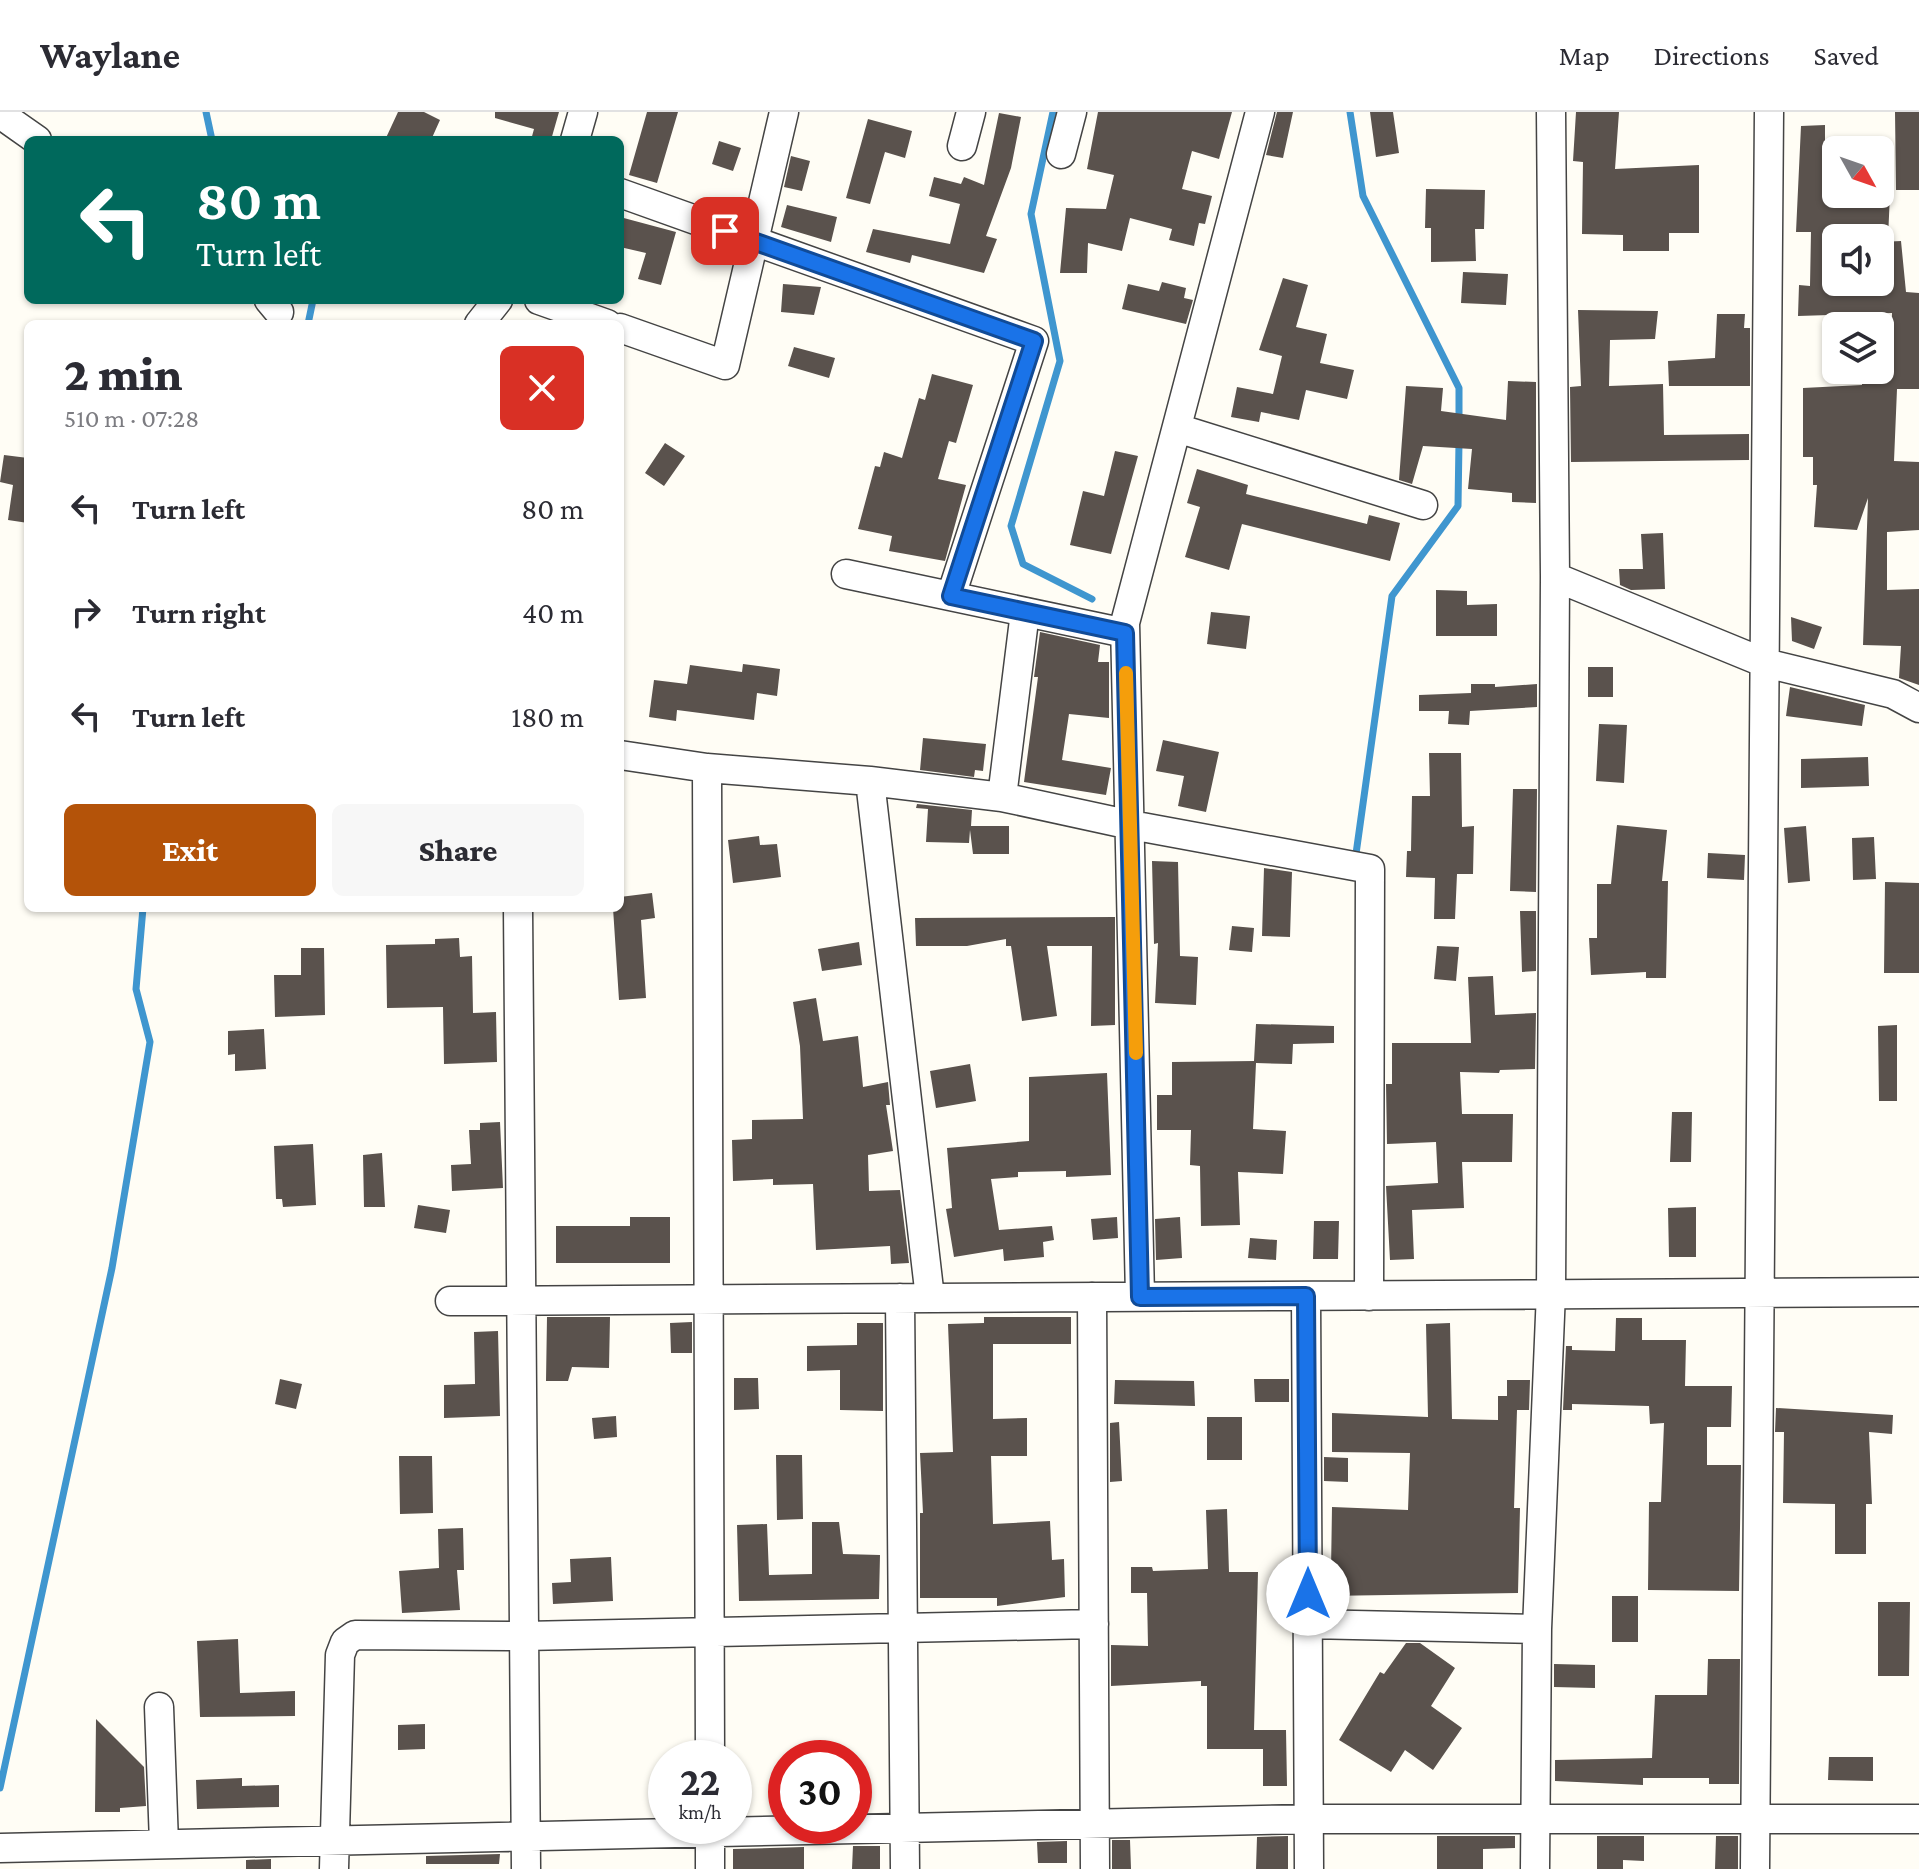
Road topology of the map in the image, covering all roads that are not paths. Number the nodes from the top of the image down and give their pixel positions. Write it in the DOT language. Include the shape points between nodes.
graph roads {
  1 [pos="583,112"];
  2 [pos="784,112"];
  3 [pos="971,112"];
  4 [pos="1072,112"];
  5 [pos="1260,112"];
  6 [pos="1551,112"];
  7 [pos="1769,112"];
  8 [pos="0,114"];
  9 [pos="31,136"];
  10 [pos="576,136"];
  11 [pos="962,146"];
  12 [pos="1061,154"];
  13 [pos="624,194"];
  14 [pos="751,240"];
  15 [pos="495,304"];
  16 [pos="550,304"];
  17 [pos="482,320"];
  18 [pos="596,320"];
  19 [pos="624,329"];
  20 [pos="1177,428"];
  21 [pos="1423,505"];
  22 [pos="846,574"];
  23 [pos="1555,577"];
  24 [pos="951,596"];
  25 [pos="1025,612"];
  26 [pos="1125,633"];
  27 [pos="1765,663"];
  28 [pos="1919,708"];
  29 [pos="624,756"];
  30 [pos="707,768"];
  31 [pos="870,781"];
  32 [pos="1002,797"];
  33 [pos="1131,825"];
  34 [pos="518,912"];
  35 [pos="1551,1292"];
  36 [pos="1919,1292"];
  37 [pos="1759,1293"];
  38 [pos="1306,1296"];
  39 [pos="1369,1296"];
  40 [pos="1092,1297"];
  41 [pos="1140,1297"];
  42 [pos="900,1298"];
  43 [pos="930,1298"];
  44 [pos="708,1299"];
  45 [pos="521,1300"];
  46 [pos="450,1301"];
  47 [pos="1094,1624"];
  48 [pos="1308,1624"];
  49 [pos="903,1628"];
  50 [pos="1537,1629"];
  51 [pos="709,1632"];
  52 [pos="524,1636"];
  53 [pos="159,1707"];
  54 [pos="710,1740"];
  55 [pos="1309,1819"];
  56 [pos="1535,1819"];
  57 [pos="1755,1819"];
  58 [pos="1919,1819"];
  59 [pos="1095,1823"];
  60 [pos="905,1827"];
  61 [pos="752,1829"];
  62 [pos="648,1831"];
  63 [pos="526,1835"];
  64 [pos="333,1839"];
  65 [pos="710,1844"];
  66 [pos="0,1848"];
  67 [pos="148,1852"];
  68 [pos="334,1869"];
  69 [pos="526,1869"];
  70 [pos="710,1869"];
  71 [pos="905,1869"];
  72 [pos="1095,1869"];
  73 [pos="1309,1869"];
  74 [pos="1535,1869"];
  75 [pos="1755,1869"];
  1 -- 10 [label="street"];
  2 -- 14 [label="street"];
  3 -- 11 [label="street"];
  4 -- 12 [label="street"];
  5 -- 20 [label="street"];
  6 -- 23 [label="street"];
  7 -- 27 [label="street"];
  8 -- 9 [label="street"];
  13 -- 14 [label="street"];
  14 -- 19 [label="street" via="725,365"];
  14 -- 24 [label="street" via="1034,341"];
  15 -- 17 [label="street"];
  16 -- 18 [label="street"];
  20 -- 21 [label="street"];
  20 -- 26 [label="street"];
  22 -- 24 [label="street"];
  23 -- 27 [label="street"];
  23 -- 35 [label="street"];
  24 -- 25 [label="street"];
  25 -- 26 [label="street"];
  25 -- 32 [label="street"];
  26 -- 33 [label="street"];
  27 -- 28 [label="street" via="1893,694"];
  27 -- 37 [label="street"];
  29 -- 30 [label="street"];
  30 -- 31 [label="street"];
  30 -- 44 [label="street"];
  31 -- 32 [label="street"];
  31 -- 43 [label="street"];
  32 -- 33 [label="street"];
  33 -- 39 [label="street" via="1370,869"];
  33 -- 41 [label="street"];
  34 -- 45 [label="street"];
  35 -- 37 [label="street"];
  35 -- 39 [label="street"];
  35 -- 50 [label="street"];
  36 -- 37 [label="street"];
  37 -- 57 [label="street"];
  38 -- 39 [label="street"];
  38 -- 41 [label="street"];
  38 -- 48 [label="street"];
  40 -- 41 [label="street"];
  40 -- 43 [label="street"];
  40 -- 47 [label="street"];
  42 -- 43 [label="street"];
  42 -- 44 [label="street"];
  42 -- 49 [label="street"];
  44 -- 45 [label="street"];
  44 -- 51 [label="street"];
  45 -- 46 [label="street"];
  45 -- 52 [label="street"];
  47 -- 49 [label="street"];
  47 -- 59 [label="street"];
  48 -- 50 [label="street"];
  48 -- 55 [label="street"];
  49 -- 51 [label="street"];
  49 -- 60 [label="street"];
  50 -- 56 [label="street"];
  51 -- 52 [label="street"];
  51 -- 54 [label="street"];
  52 -- 63 [label="street"];
  52 -- 64 [label="street" via="355,1635 345,1642 340,1655"];
  53 -- 67 [label="street"];
  55 -- 56 [label="street"];
  55 -- 59 [label="street"];
  55 -- 73 [label="street"];
  56 -- 57 [label="street"];
  56 -- 74 [label="street"];
  57 -- 58 [label="street"];
  57 -- 75 [label="street"];
  59 -- 60 [label="street"];
  59 -- 72 [label="street"];
  60 -- 61 [label="street"];
  60 -- 71 [label="street"];
  62 -- 63 [label="street"];
  63 -- 64 [label="street"];
  63 -- 69 [label="street"];
  64 -- 67 [label="street"];
  64 -- 68 [label="street"];
  65 -- 70 [label="street"];
  66 -- 67 [label="street"];
}
